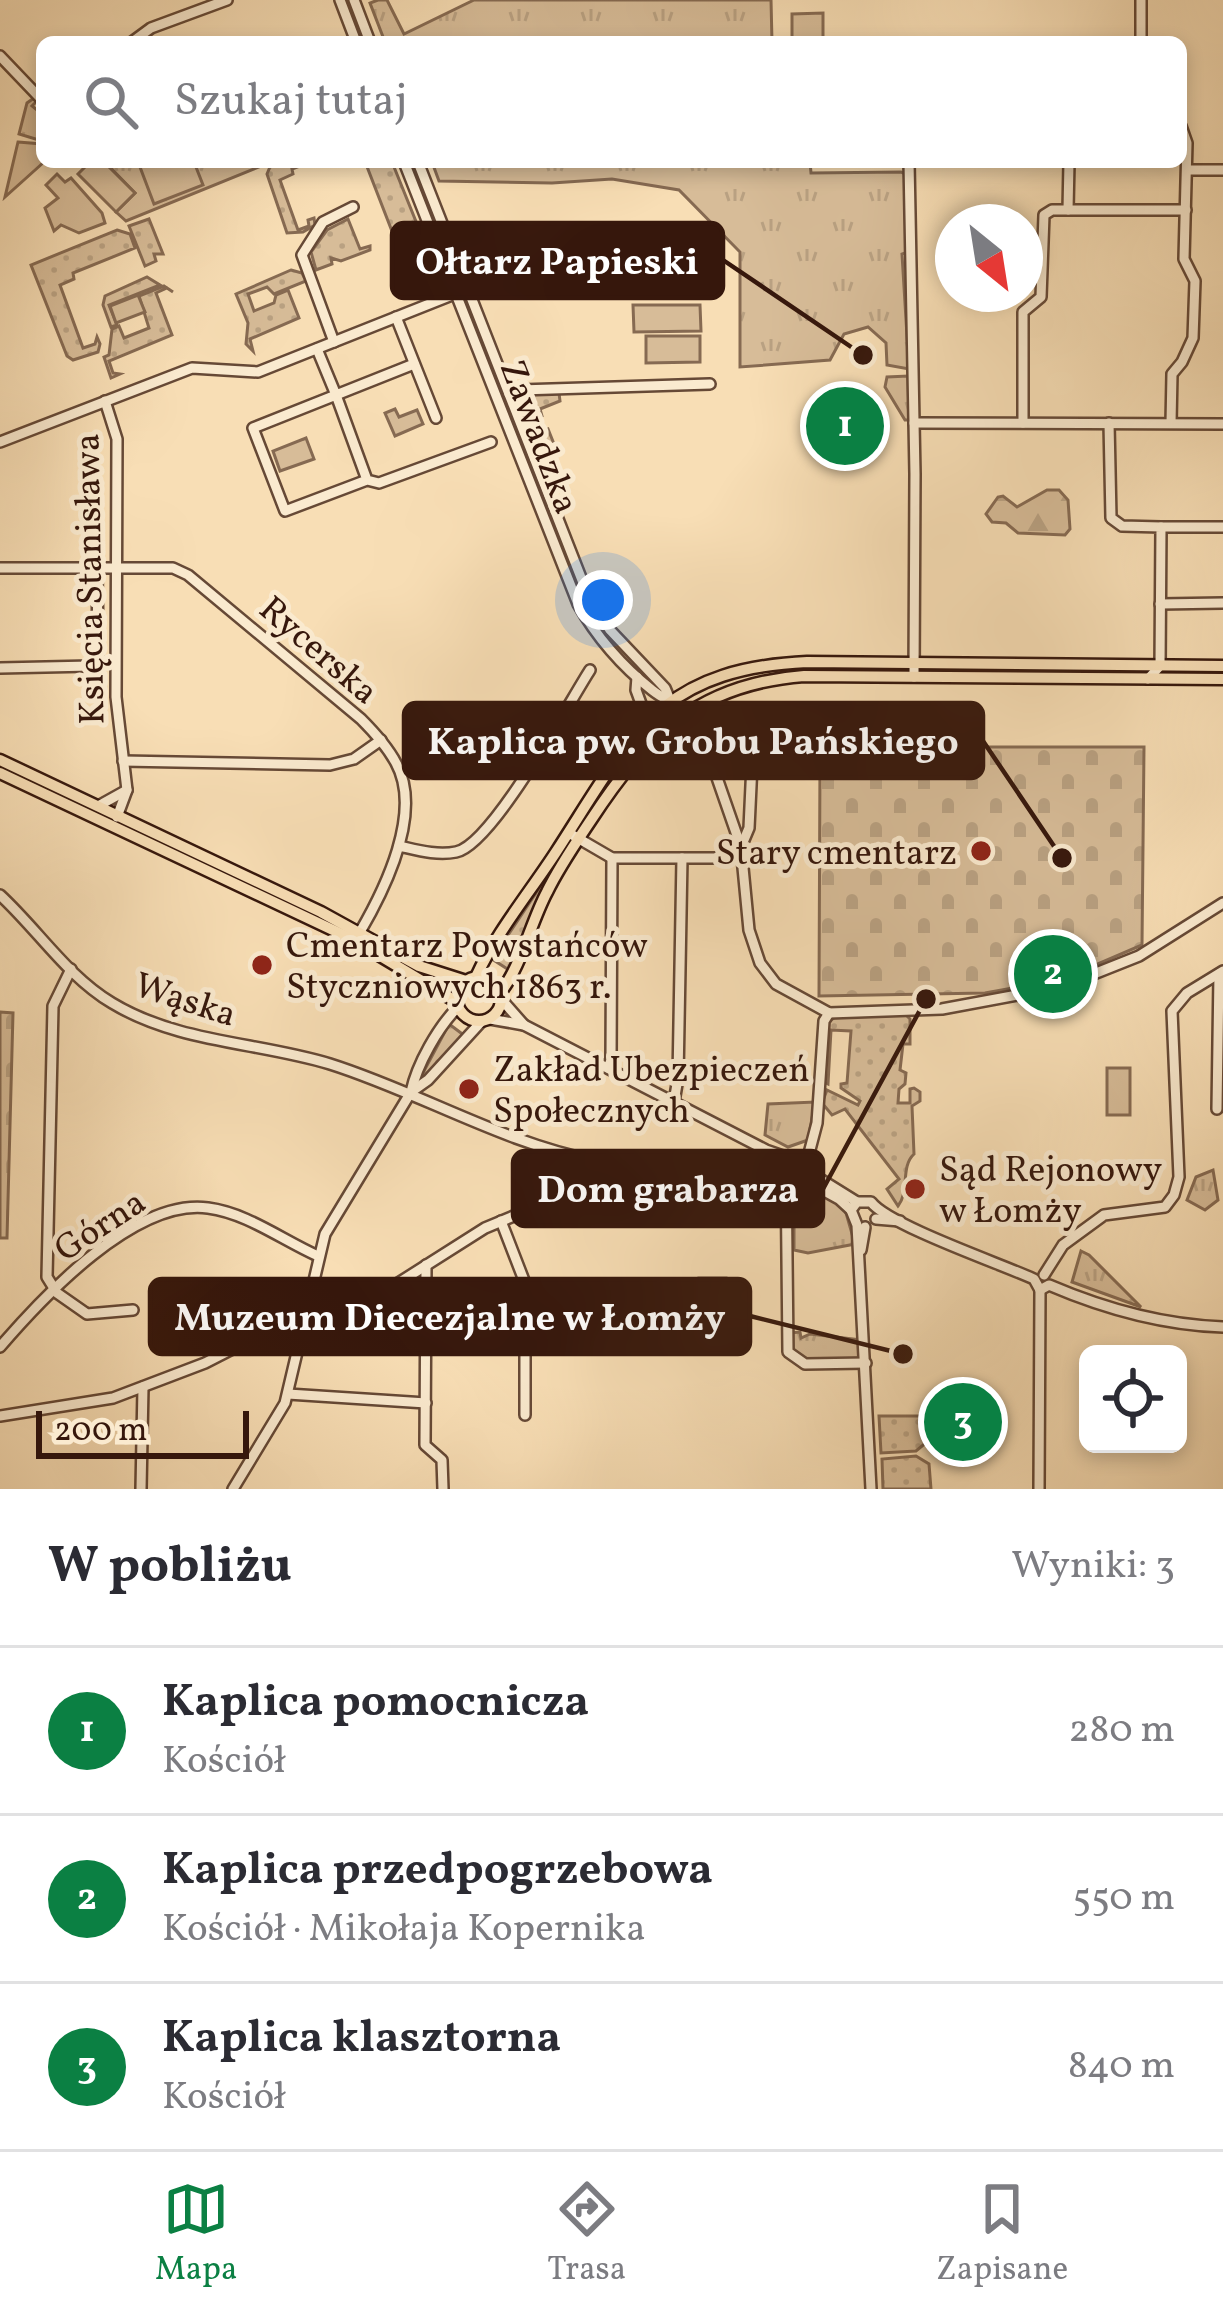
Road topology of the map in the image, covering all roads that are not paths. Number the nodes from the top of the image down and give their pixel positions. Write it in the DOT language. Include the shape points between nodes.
graph roads {
  1 [pos="227,0"];
  2 [pos="340,0"];
  3 [pos="1141,0"];
  4 [pos="358,1"];
  5 [pos="139,36"];
  6 [pos="354,36"];
  7 [pos="368,36"];
  8 [pos="1141,36"];
  9 [pos="0,56"];
  10 [pos="36,94"];
  11 [pos="406,168"];
  12 [pos="420,168"];
  13 [pos="909,168"];
  14 [pos="1069,168"];
  15 [pos="1187,170"];
  16 [pos="1223,170"];
  17 [pos="353,207"];
  18 [pos="1068,210"];
  19 [pos="1186,210"];
  20 [pos="467,289"];
  21 [pos="455,293"];
  22 [pos="396,317"];
  23 [pos="334,342"];
  24 [pos="317,349"];
  25 [pos="414,364"];
  26 [pos="710,384"];
  27 [pos="509,394"];
  28 [pos="335,395"];
  29 [pos="105,401"];
  30 [pos="436,418"];
  31 [pos="1023,423"];
  32 [pos="1109,423"];
  33 [pos="1172,423"];
  34 [pos="914,424"];
  35 [pos="1223,424"];
  36 [pos="0,442"];
  37 [pos="490,442"];
  38 [pos="367,480"];
  39 [pos="1223,526"];
  40 [pos="1161,527"];
  41 [pos="115,567"];
  42 [pos="0,568"];
  43 [pos="97,568"];
  44 [pos="1223,603"];
  45 [pos="1160,604"];
  46 [pos="1160,666"];
  47 [pos="1223,666"];
  48 [pos="0,668"];
  49 [pos="590,670"];
  50 [pos="915,670"];
  51 [pos="965,670"];
  52 [pos="637,676"];
  53 [pos="710,678"];
  54 [pos="1148,679"];
  55 [pos="1174,679"];
  56 [pos="1223,680"];
  57 [pos="715,697"];
  58 [pos="670,700"];
  59 [pos="688,711"];
  60 [pos="647,720"];
  61 [pos="669,724"];
  62 [pos="381,740"];
  63 [pos="0,760"];
  64 [pos="123,761"];
  65 [pos="752,764"];
  66 [pos="0,772"];
  67 [pos="35,782"];
  68 [pos="126,795"];
  69 [pos="100,805"];
  70 [pos="115,819"];
  71 [pos="135,821"];
  72 [pos="574,836"];
  73 [pos="399,846"];
  74 [pos="742,853"];
  75 [pos="612,858"];
  76 [pos="682,858"];
  77 [pos="0,896"];
  78 [pos="1223,903"];
  79 [pos="360,932"];
  80 [pos="71,969"];
  81 [pos="1221,972"];
  82 [pos="438,975"];
  83 [pos="470,977"];
  84 [pos="431,988"];
  85 [pos="504,995"];
  86 [pos="452,1006"];
  87 [pos="829,1013"];
  88 [pos="486,1023"];
  89 [pos="524,1025"];
  90 [pos="608,1068"];
  91 [pos="411,1092"];
  92 [pos="674,1102"];
  93 [pos="1217,1109"];
  94 [pos="596,1161"];
  95 [pos="796,1161"];
  96 [pos="810,1178"];
  97 [pos="792,1184"];
  98 [pos="785,1200"];
  99 [pos="854,1206"];
  100 [pos="876,1215"];
  101 [pos="501,1221"];
  102 [pos="861,1226"];
  103 [pos="318,1256"];
  104 [pos="426,1265"];
  105 [pos="1042,1282"];
  106 [pos="52,1287"];
  107 [pos="133,1310"];
  108 [pos="305,1315"];
  109 [pos="1223,1327"];
  110 [pos="0,1347"];
  111 [pos="866,1364"];
  112 [pos="143,1387"];
  113 [pos="288,1394"];
  114 [pos="426,1403"];
  115 [pos="525,1415"];
  116 [pos="0,1416"];
  117 [pos="141,1489"];
  118 [pos="233,1489"];
  119 [pos="443,1489"];
  120 [pos="871,1489"];
  121 [pos="1039,1489"];
  1 -- 5 [label="street"];
  2 -- 6 [label="street"];
  3 -- 8 [label="street"];
  4 -- 7 [label="street"];
  9 -- 10 [label="street"];
  11 -- 21 [label="street, Zawadzka"];
  12 -- 20 [label="street, Zawadzka"];
  13 -- 34 [label="street"];
  14 -- 18 [label="street"];
  15 -- 16 [label="street"];
  15 -- 19 [label="street"];
  17 -- 23 [label="street" via="320,225 302,255"];
  18 -- 19 [label="street"];
  18 -- 31 [label="street" via="1044,215 1041,297 1023,312"];
  19 -- 33 [label="street" via="1193,338 1172,374"];
  20 -- 21 [label="street"];
  20 -- 27 [label="street, Zawadzka"];
  21 -- 22 [label="street"];
  21 -- 52 [label="street, Zawadzka" via="578,604"];
  22 -- 23 [label="street"];
  22 -- 25 [label="street"];
  23 -- 24 [label="street"];
  24 -- 28 [label="street"];
  24 -- 29 [label="street" via="254,373 192,368"];
  25 -- 28 [label="street"];
  25 -- 30 [label="street"];
  26 -- 27 [label="street"];
  27 -- 58 [label="street, Zawadzka" via="593,604"];
  28 -- 38 [label="street"];
  28 -- 38 [label="street" via="253,428 285,511"];
  29 -- 36 [label="street"];
  29 -- 41 [label="street, Księcia Stanisława" via="117,439"];
  31 -- 32 [label="street"];
  31 -- 34 [label="street"];
  32 -- 33 [label="street"];
  32 -- 40 [label="street" via="1111,518"];
  33 -- 35 [label="street"];
  34 -- 50 [label="street"];
  37 -- 38 [label="street" via="379,483"];
  39 -- 40 [label="street"];
  40 -- 45 [label="street"];
  41 -- 43 [label="street, Rycerska"];
  41 -- 62 [label="street, Rycerska" via="188,575"];
  41 -- 64 [label="street, Księcia Stanisława"];
  42 -- 43 [label="street, Rycerska"];
  43 -- 48 [label="street" via="94,664"];
  44 -- 45 [label="street"];
  45 -- 46 [label="street"];
  46 -- 47 [label="main road"];
  46 -- 51 [label="main road"];
  46 -- 54 [label="street"];
  46 -- 55 [label="street"];
  49 -- 73 [label="street" via="489,830 459,852"];
  50 -- 51 [label="main road"];
  50 -- 53 [label="main road" via="789,663"];
  50 -- 57 [label="main road" via="787,677"];
  51 -- 54 [label="main road"];
  52 -- 58 [label="street, Zawadzka"];
  52 -- 60 [label="street"];
  53 -- 57 [label="main road"];
  53 -- 58 [label="main road"];
  54 -- 55 [label="main road"];
  55 -- 56 [label="main road"];
  57 -- 59 [label="main road"];
  58 -- 59 [label="street, Zawadzka"];
  58 -- 60 [label="main road"];
  58 -- 61 [label="street"];
  59 -- 61 [label="main road"];
  59 -- 74 [label="street"];
  60 -- 72 [label="main road"];
  61 -- 72 [label="main road"];
  62 -- 64 [label="street" via="330,765"];
  62 -- 73 [label="street, Rycerska" via="399,767"];
  63 -- 67 [label="main road"];
  64 -- 68 [label="street, Księcia Stanisława"];
  65 -- 74 [label="street"];
  66 -- 67 [label="main road"];
  67 -- 69 [label="main road"];
  67 -- 70 [label="main road"];
  68 -- 69 [label="street"];
  68 -- 70 [label="street"];
  68 -- 71 [label="street, Księcia Stanisława"];
  69 -- 70 [label="main road"];
  70 -- 71 [label="main road"];
  70 -- 84 [label="main road" via="352,938"];
  71 -- 79 [label="main road"];
  72 -- 75 [label="street"];
  72 -- 83 [label="main road"];
  72 -- 85 [label="main road"];
  73 -- 79 [label="street, Rycerska"];
  74 -- 76 [label="street"];
  74 -- 87 [label="street" via="748,930 765,972"];
  75 -- 76 [label="street"];
  75 -- 90 [label="street"];
  76 -- 92 [label="street"];
  77 -- 80 [label="street, Wąska"];
  78 -- 87 [label="street" via="1139,956 1061,987 942,1009"];
  79 -- 82 [label="main road"];
  80 -- 91 [label="street, Wąska" via="151,1022"];
  80 -- 106 [label="street" via="52,1006"];
  81 -- 93 [label="street"];
  81 -- 105 [label="street" via="1172,1011 1174,1196 1165,1207 1100,1217 1064,1245"];
  82 -- 83 [label="main road"];
  82 -- 84 [label="main road"];
  83 -- 85 [label="main road" via="491,981"];
  83 -- 86 [label="main road"];
  84 -- 86 [label="main road"];
  85 -- 88 [label="main road"];
  85 -- 89 [label="street"];
  86 -- 88 [label="main road"];
  86 -- 91 [label="street"];
  87 -- 95 [label="street" via="812,1142"];
  88 -- 89 [label="street"];
  88 -- 91 [label="street"];
  89 -- 90 [label="street"];
  90 -- 92 [label="street"];
  91 -- 94 [label="street, Wąska"];
  91 -- 103 [label="street" via="337,1210"];
  92 -- 95 [label="street"];
  95 -- 96 [label="street"];
  95 -- 97 [label="street"];
  96 -- 97 [label="street"];
  96 -- 99 [label="street"];
  97 -- 98 [label="street"];
  98 -- 101 [label="street" via="668,1184 561,1198"];
  98 -- 111 [label="street" via="788,1352 805,1364"];
  99 -- 100 [label="street" via="871,1202"];
  99 -- 102 [label="street"];
  100 -- 102 [label="street"];
  100 -- 105 [label="street"];
  101 -- 104 [label="street"];
  101 -- 115 [label="street" via="525,1282"];
  102 -- 111 [label="street"];
  103 -- 106 [label="street, Górna" via="235,1215 183,1207 144,1222"];
  103 -- 108 [label="street"];
  104 -- 108 [label="street" via="347,1308"];
  104 -- 114 [label="street"];
  105 -- 109 [label="street" via="1127,1314"];
  105 -- 121 [label="street"];
  106 -- 107 [label="street" via="87,1314"];
  106 -- 110 [label="street, Górna"];
  108 -- 112 [label="street"];
  108 -- 113 [label="street"];
  111 -- 120 [label="street"];
  112 -- 116 [label="street"];
  112 -- 117 [label="street"];
  113 -- 114 [label="street"];
  113 -- 118 [label="street"];
  114 -- 119 [label="street" via="425,1445 442,1460"];
}
